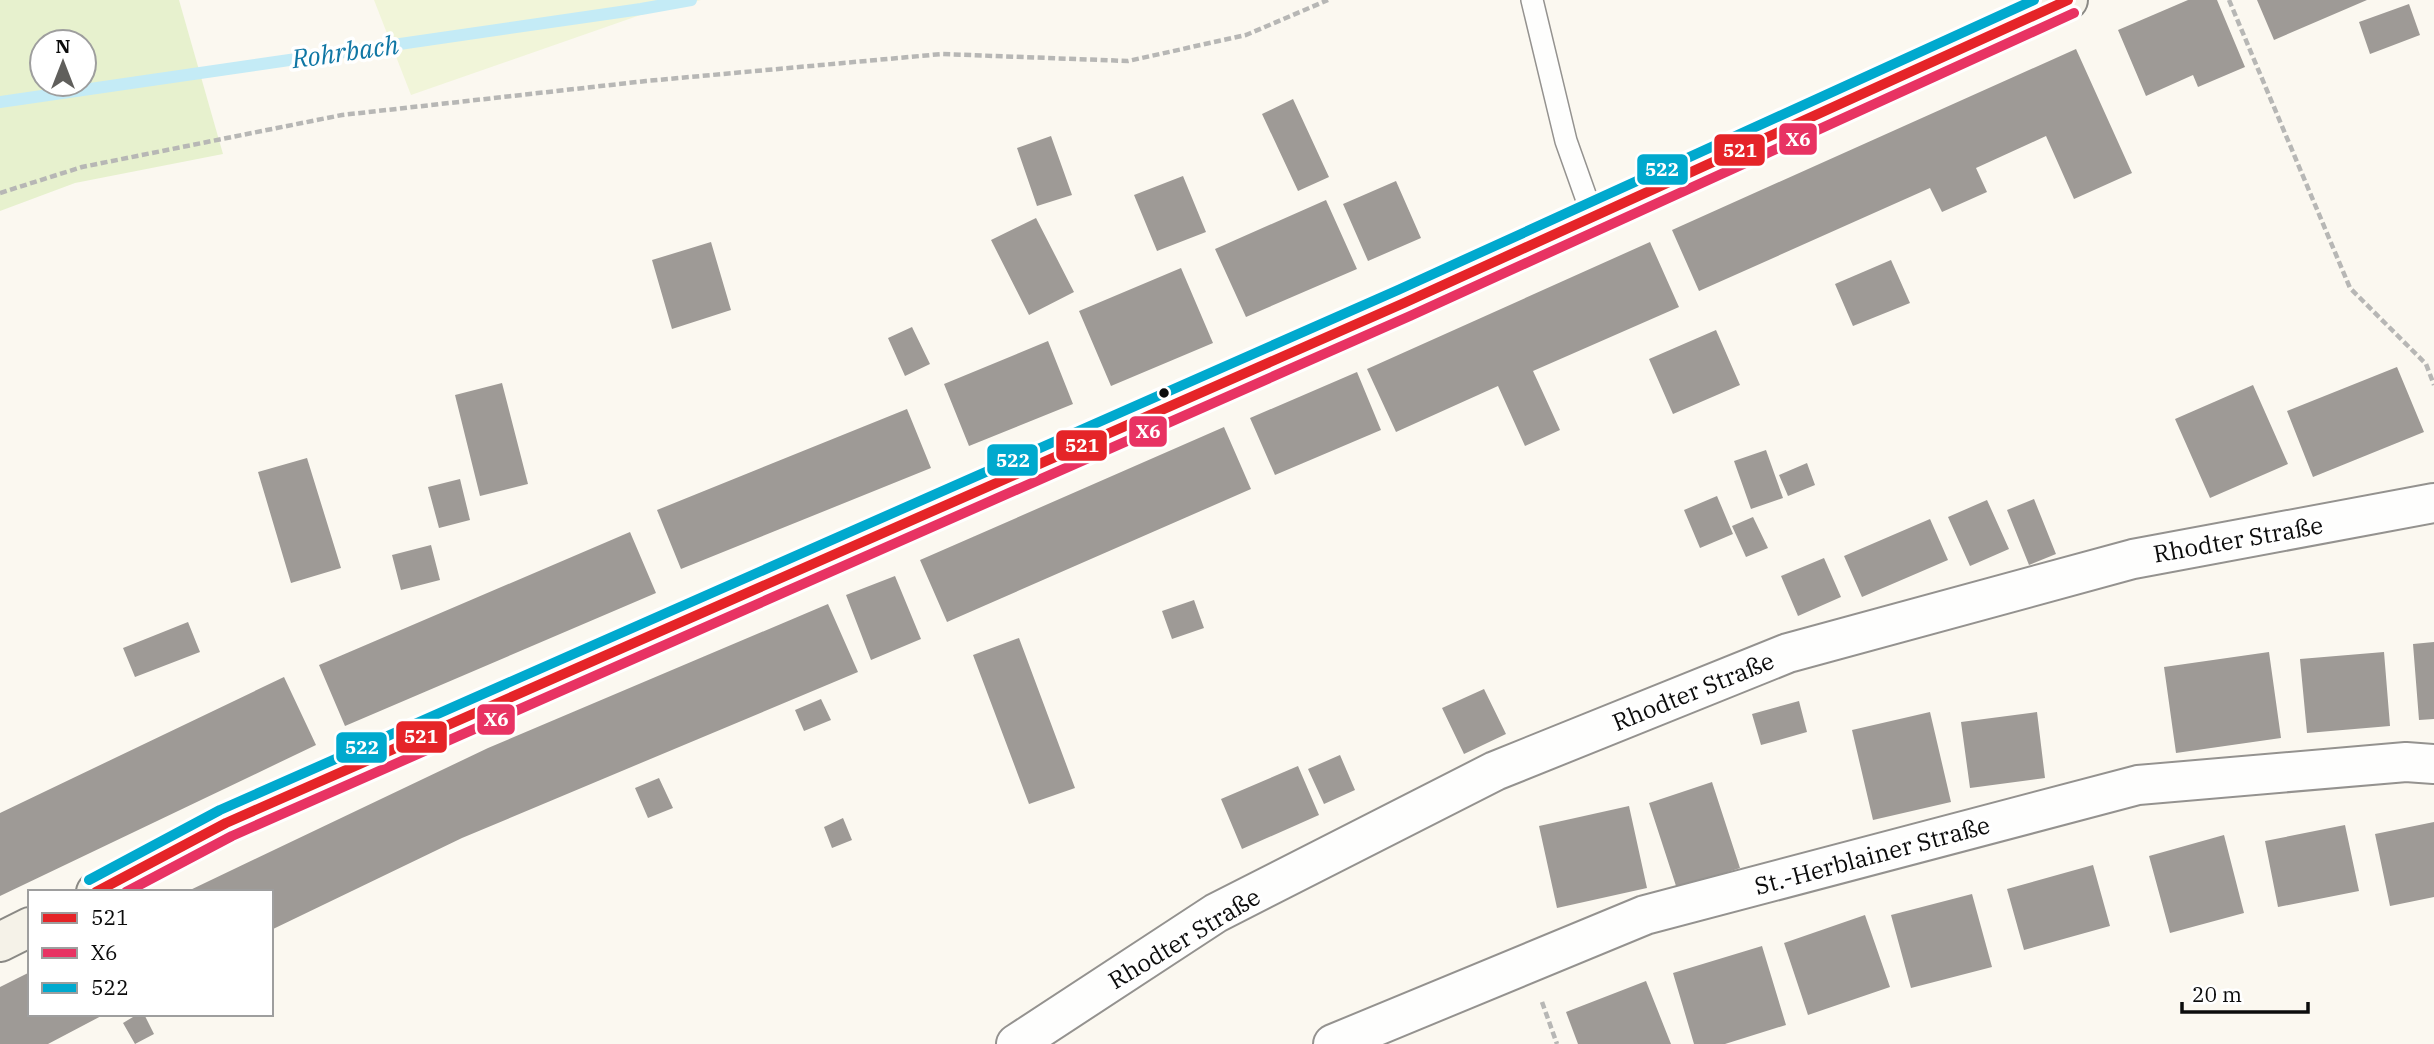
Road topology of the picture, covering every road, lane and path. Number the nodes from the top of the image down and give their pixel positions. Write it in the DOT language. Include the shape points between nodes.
graph roads {
  1 [pos="1328,0"];
  2 [pos="1532,0"];
  3 [pos="2068,0"];
  4 [pos="2229,0"];
  5 [pos="0,193"];
  6 [pos="1593,217"];
  7 [pos="2434,385"];
  8 [pos="2434,503"];
  9 [pos="2434,764"];
  10 [pos="100,890"];
  11 [pos="28,928"];
  12 [pos="0,942"];
  13 [pos="1016,1044"];
  14 [pos="1334,1044"];
  1 -- 5 [label="path" via="1246,35 1128,61 942,54 342,115 82,167"];
  2 -- 6 [label="lane" via="1566,141"];
  3 -- 6 [label="main road"];
  4 -- 7 [label="path" via="2350,288 2426,364"];
  6 -- 10 [label="main road" via="239,818"];
  8 -- 13 [label="street, Rhodter Straße" via="2133,559 1788,653 1495,771 1216,913"];
  9 -- 14 [label="street, St.-Herblainer Straße" via="2406,762 2138,785 1645,915"];
  11 -- 12 [label="main road"];
}
